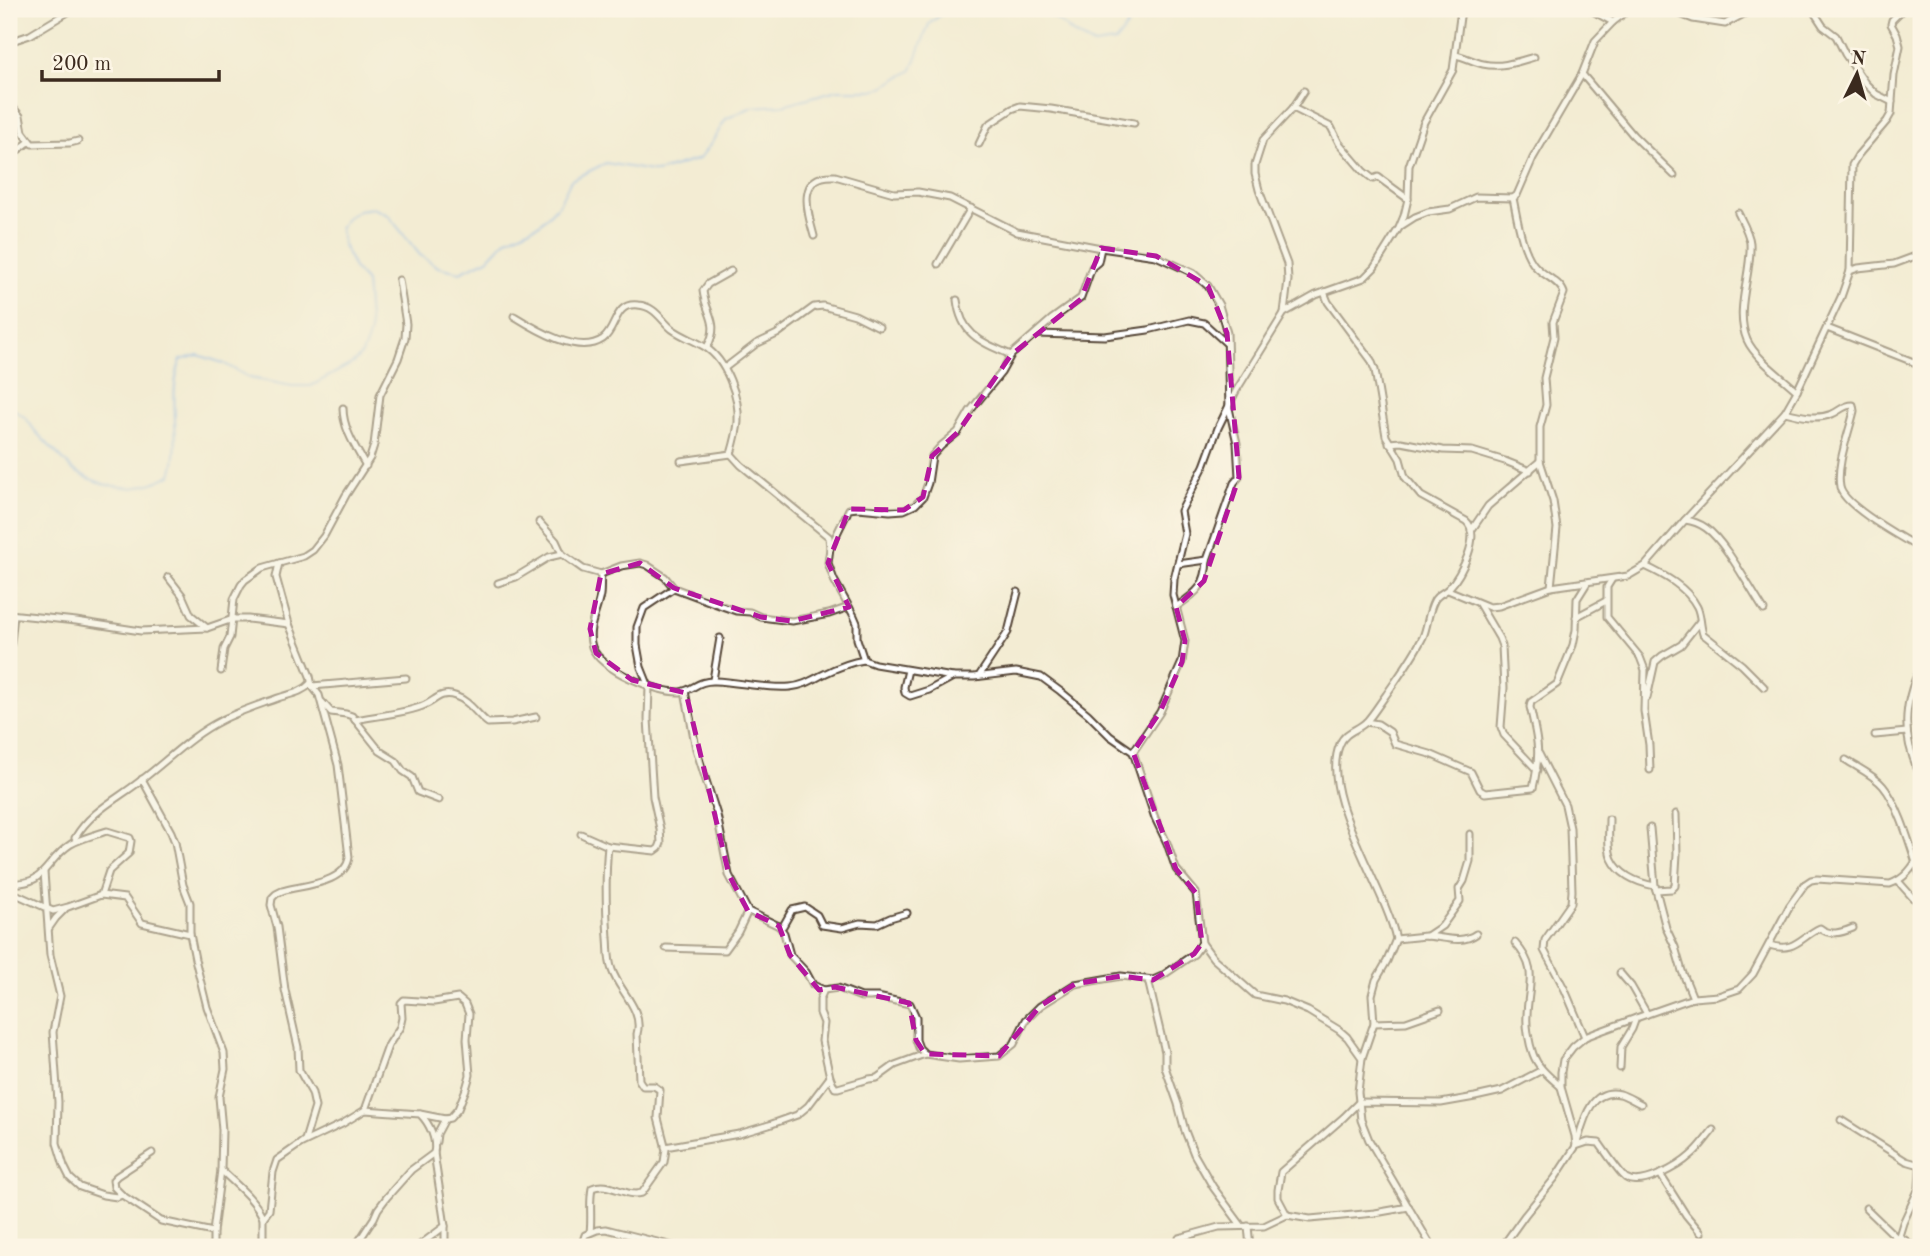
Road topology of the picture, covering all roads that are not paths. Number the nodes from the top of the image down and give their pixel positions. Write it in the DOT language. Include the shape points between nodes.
graph roads {
  1 [pos="73,9"];
  2 [pos="1462,9"];
  3 [pos="1588,9"];
  4 [pos="1628,9"];
  5 [pos="1667,9"];
  6 [pos="1753,9"];
  7 [pos="1812,9"];
  8 [pos="1903,9"];
  9 [pos="1613,22"];
  10 [pos="9,42"];
  11 [pos="1456,55"];
  12 [pos="1534,57"];
  13 [pos="1582,74"];
  14 [pos="1304,91"];
  15 [pos="1892,102"];
  16 [pos="9,103"];
  17 [pos="1293,108"];
  18 [pos="1134,122"];
  19 [pos="78,141"];
  20 [pos="29,142"];
  21 [pos="979,144"];
  22 [pos="9,157"];
  23 [pos="1674,175"];
  24 [pos="1513,198"];
  25 [pos="1408,199"];
  26 [pos="971,208"];
  27 [pos="1738,213"];
  28 [pos="1399,229"];
  29 [pos="814,236"];
  30 [pos="1101,248"];
  31 [pos="1921,254"];
  32 [pos="938,264"];
  33 [pos="731,271"];
  34 [pos="1850,271"];
  35 [pos="399,280"];
  36 [pos="1324,292"];
  37 [pos="957,300"];
  38 [pos="1284,313"];
  39 [pos="514,316"];
  40 [pos="879,327"];
  41 [pos="1827,328"];
  42 [pos="1037,334"];
  43 [pos="1227,344"];
  44 [pos="706,347"];
  45 [pos="1011,355"];
  46 [pos="1921,365"];
  47 [pos="726,367"];
  48 [pos="1797,391"];
  49 [pos="343,408"];
  50 [pos="1229,408"];
  51 [pos="1785,412"];
  52 [pos="1389,443"];
  53 [pos="731,454"];
  54 [pos="681,461"];
  55 [pos="1540,461"];
  56 [pos="366,466"];
  57 [pos="1530,471"];
  58 [pos="1685,520"];
  59 [pos="539,522"];
  60 [pos="1471,531"];
  61 [pos="830,548"];
  62 [pos="1921,549"];
  63 [pos="562,554"];
  64 [pos="1207,560"];
  65 [pos="279,563"];
  66 [pos="1178,564"];
  67 [pos="1645,566"];
  68 [pos="601,573"];
  69 [pos="168,577"];
  70 [pos="1612,579"];
  71 [pos="498,583"];
  72 [pos="1587,583"];
  73 [pos="1551,587"];
  74 [pos="674,588"];
  75 [pos="1448,590"];
  76 [pos="1018,592"];
  77 [pos="1606,601"];
  78 [pos="1479,604"];
  79 [pos="849,607"];
  80 [pos="1176,607"];
  81 [pos="1764,610"];
  82 [pos="11,615"];
  83 [pos="1576,617"];
  84 [pos="233,619"];
  85 [pos="1700,621"];
  86 [pos="289,624"];
  87 [pos="207,628"];
  88 [pos="720,638"];
  89 [pos="864,660"];
  90 [pos="9,662"];
  91 [pos="1921,666"];
  92 [pos="908,670"];
  93 [pos="221,671"];
  94 [pos="979,676"];
  95 [pos="953,677"];
  96 [pos="406,678"];
  97 [pos="712,680"];
  98 [pos="312,684"];
  99 [pos="649,687"];
  100 [pos="1764,687"];
  101 [pos="685,691"];
  102 [pos="320,700"];
  103 [pos="1644,711"];
  104 [pos="536,717"];
  105 [pos="355,720"];
  106 [pos="1366,722"];
  107 [pos="1907,732"];
  108 [pos="1875,735"];
  109 [pos="1133,752"];
  110 [pos="1539,754"];
  111 [pos="1846,761"];
  112 [pos="1537,770"];
  113 [pos="1650,770"];
  114 [pos="1921,778"];
  115 [pos="142,779"];
  116 [pos="439,800"];
  117 [pos="1676,814"];
  118 [pos="1609,819"];
  119 [pos="1650,828"];
  120 [pos="581,834"];
  121 [pos="1470,834"];
  122 [pos="75,838"];
  123 [pos="608,846"];
  124 [pos="1921,851"];
  125 [pos="1918,866"];
  126 [pos="44,872"];
  127 [pos="1921,878"];
  128 [pos="1898,881"];
  129 [pos="9,883"];
  130 [pos="1656,888"];
  131 [pos="9,891"];
  132 [pos="101,895"];
  133 [pos="1921,904"];
  134 [pos="68,907"];
  135 [pos="47,909"];
  136 [pos="748,911"];
  137 [pos="907,914"];
  138 [pos="779,926"];
  139 [pos="1853,928"];
  140 [pos="48,929"];
  141 [pos="190,934"];
  142 [pos="1476,934"];
  143 [pos="1427,936"];
  144 [pos="1396,939"];
  145 [pos="1202,943"];
  146 [pos="1515,943"];
  147 [pos="1769,945"];
  148 [pos="666,948"];
  149 [pos="1620,972"];
  150 [pos="1148,980"];
  151 [pos="813,985"];
  152 [pos="824,990"];
  153 [pos="1693,998"];
  154 [pos="820,1003"];
  155 [pos="1440,1010"];
  156 [pos="1647,1014"];
  157 [pos="1636,1018"];
  158 [pos="1374,1023"];
  159 [pos="1585,1038"];
  160 [pos="925,1054"];
  161 [pos="1362,1058"];
  162 [pos="1620,1068"];
  163 [pos="1542,1070"];
  164 [pos="830,1077"];
  165 [pos="1561,1087"];
  166 [pos="1359,1102"];
  167 [pos="1641,1104"];
  168 [pos="365,1110"];
  169 [pos="420,1114"];
  170 [pos="445,1119"];
  171 [pos="1841,1120"];
  172 [pos="1713,1130"];
  173 [pos="436,1143"];
  174 [pos="300,1144"];
  175 [pos="1576,1146"];
  176 [pos="665,1147"];
  177 [pos="1921,1151"];
  178 [pos="152,1153"];
  179 [pos="434,1153"];
  180 [pos="1920,1165"];
  181 [pos="221,1170"];
  182 [pos="1660,1174"];
  183 [pos="122,1195"];
  184 [pos="1409,1207"];
  185 [pos="1866,1208"];
  186 [pos="1287,1215"];
  187 [pos="263,1218"];
  188 [pos="1241,1225"];
  189 [pos="445,1226"];
  190 [pos="1248,1226"];
  191 [pos="213,1232"];
  192 [pos="590,1232"];
  193 [pos="1700,1233"];
  194 [pos="1898,1237"];
  195 [pos="1179,1238"];
  196 [pos="213,1247"];
  197 [pos="263,1247"];
  198 [pos="355,1247"];
  199 [pos="417,1247"];
  200 [pos="445,1247"];
  201 [pos="581,1247"];
  202 [pos="677,1247"];
  203 [pos="1250,1247"];
  204 [pos="1432,1247"];
  205 [pos="1502,1247"];
  206 [pos="1892,1247"];
  207 [pos="1915,1247"];
  1 -- 10 [label="street"];
  2 -- 11 [label="street"];
  3 -- 9 [label="street"];
  4 -- 9 [label="street"];
  5 -- 6 [label="street" via="1724,24"];
  7 -- 15 [label="street" via="1836,36 1865,83"];
  8 -- 15 [label="street" via="1891,24 1900,46"];
  9 -- 13 [label="street" via="1595,41"];
  11 -- 12 [label="street" via="1495,66"];
  11 -- 25 [label="street" via="1449,79 1417,139 1409,166"];
  13 -- 23 [label="street"];
  13 -- 24 [label="street"];
  14 -- 17 [label="street"];
  15 -- 34 [label="street" via="1887,121 1852,164"];
  16 -- 20 [label="street" via="20,116"];
  17 -- 25 [label="street" via="1331,127 1363,171"];
  17 -- 38 [label="street" via="1263,140 1255,165 1259,190 1287,264"];
  18 -- 21 [label="street" via="1020,106 988,125"];
  19 -- 20 [label="street"];
  20 -- 22 [label="street"];
  24 -- 28 [label="street" via="1476,197 1415,217"];
  24 -- 55 [label="street" via="1533,265 1564,293 1554,317 1545,371"];
  25 -- 28 [label="street"];
  26 -- 29 [label="street" via="950,198 918,192 894,194 854,180 824,176 813,180 808,192"];
  26 -- 30 [label="street" via="1017,232"];
  26 -- 32 [label="street"];
  27 -- 48 [label="street" via="1750,241 1742,311 1747,340"];
  28 -- 36 [label="street" via="1370,273"];
  30 -- 42 [label="street" via="1081,299"];
  30 -- 43 [label="street" via="1156,256 1193,274 1208,286 1219,305"];
  31 -- 34 [label="street"];
  33 -- 44 [label="street" via="703,291 714,328"];
  34 -- 41 [label="street"];
  35 -- 56 [label="street" via="405,338 380,395 374,446"];
  36 -- 38 [label="street"];
  36 -- 52 [label="street" via="1371,360"];
  37 -- 45 [label="street" via="969,332"];
  38 -- 50 [label="street"];
  39 -- 44 [label="street" via="550,337 580,345 605,338 620,310 639,305"];
  40 -- 47 [label="street" via="855,315 814,307"];
  41 -- 46 [label="street"];
  41 -- 48 [label="street"];
  42 -- 43 [label="street" via="1105,336 1189,320 1204,323"];
  42 -- 45 [label="street"];
  43 -- 50 [label="street"];
  44 -- 47 [label="street"];
  45 -- 61 [label="street" via="958,432 932,456 923,497 904,510 849,509"];
  47 -- 53 [label="street" via="738,421"];
  48 -- 51 [label="street"];
  49 -- 56 [label="street" via="346,428"];
  50 -- 64 [label="street" via="1239,477"];
  50 -- 66 [label="street" via="1181,511 1185,534"];
  51 -- 58 [label="street"];
  51 -- 62 [label="street" via="1827,416 1853,405 1840,489 1885,528"];
  52 -- 57 [label="street" via="1472,451"];
  52 -- 60 [label="street" via="1411,486 1466,521"];
  53 -- 54 [label="street"];
  53 -- 61 [label="street" via="829,537"];
  55 -- 57 [label="street"];
  55 -- 73 [label="street" via="1557,528"];
  56 -- 65 [label="street" via="313,550"];
  57 -- 60 [label="street" via="1488,506"];
  58 -- 67 [label="street"];
  58 -- 81 [label="street" via="1707,528 1720,542"];
  59 -- 63 [label="street"];
  60 -- 75 [label="street" via="1466,562"];
  61 -- 79 [label="street" via="828,563"];
  63 -- 68 [label="street" via="583,569"];
  63 -- 71 [label="street"];
  64 -- 66 [label="street"];
  64 -- 80 [label="street" via="1204,581"];
  65 -- 84 [label="street" via="261,568 245,580 234,599"];
  65 -- 86 [label="street" via="276,576"];
  66 -- 80 [label="street" via="1173,588"];
  67 -- 70 [label="street"];
  67 -- 85 [label="street" via="1690,596"];
  68 -- 74 [label="street" via="640,563 665,577"];
  68 -- 99 [label="street" via="590,629 592,646 612,667"];
  69 -- 87 [label="street" via="191,615"];
  70 -- 72 [label="street"];
  70 -- 77 [label="street"];
  72 -- 73 [label="street"];
  72 -- 83 [label="street" via="1577,599"];
  73 -- 78 [label="street" via="1499,606"];
  74 -- 79 [label="street" via="736,611 792,621"];
  74 -- 99 [label="street" via="644,608 637,627 641,667"];
  75 -- 78 [label="street"];
  75 -- 106 [label="street" via="1433,602 1421,640"];
  76 -- 94 [label="street" via="1008,632"];
  77 -- 83 [label="street"];
  77 -- 103 [label="street" via="1607,617 1640,657 1645,670"];
  78 -- 112 [label="street" via="1502,646 1501,727"];
  79 -- 89 [label="street"];
  80 -- 109 [label="street" via="1185,641 1182,662 1160,712"];
  82 -- 87 [label="street" via="141,631"];
  82 -- 90 [label="street"];
  83 -- 110 [label="street" via="1573,645 1557,684 1531,702"];
  84 -- 86 [label="street"];
  84 -- 87 [label="street"];
  84 -- 93 [label="street"];
  85 -- 100 [label="street" via="1703,634"];
  85 -- 103 [label="street" via="1681,645 1655,662"];
  86 -- 98 [label="street"];
  88 -- 97 [label="street"];
  89 -- 92 [label="street"];
  89 -- 97 [label="street" via="789,687"];
  91 -- 107 [label="street" via="1907,706"];
  92 -- 95 [label="street"];
  92 -- 95 [label="street" via="904,687 909,696"];
  94 -- 95 [label="street"];
  94 -- 109 [label="street" via="1016,672 1041,677"];
  96 -- 98 [label="street"];
  97 -- 101 [label="street"];
  98 -- 102 [label="street"];
  98 -- 115 [label="street" via="223,719 190,739"];
  99 -- 101 [label="street"];
  99 -- 123 [label="street" via="653,797 661,843 655,851"];
  101 -- 136 [label="street" via="729,875"];
  102 -- 105 [label="street" via="331,712 346,713"];
  102 -- 174 [label="street" via="338,765 348,863 329,880 276,894 271,905 299,1070 315,1102"];
  103 -- 113 [label="street"];
  104 -- 105 [label="street" via="488,723 466,701 447,694 425,705"];
  105 -- 116 [label="street" via="380,751 412,777 418,792"];
  106 -- 112 [label="street" via="1390,732 1395,744 1471,772 1485,793 1533,788"];
  106 -- 144 [label="street" via="1340,742 1334,762 1337,786"];
  107 -- 108 [label="street"];
  107 -- 114 [label="street"];
  109 -- 145 [label="street" via="1176,869 1196,893"];
  110 -- 112 [label="street"];
  110 -- 159 [label="street" via="1565,805 1573,891 1571,903 1545,940 1544,950"];
  111 -- 125 [label="street" via="1884,786"];
  115 -- 122 [label="street" via="104,806"];
  115 -- 141 [label="street" via="171,832 190,903"];
  117 -- 130 [label="street" via="1675,886"];
  118 -- 130 [label="street" via="1612,859 1636,882"];
  119 -- 130 [label="street"];
  120 -- 123 [label="street"];
  121 -- 143 [label="street" via="1470,862 1459,890 1460,901 1442,926"];
  123 -- 176 [label="street" via="611,969 639,1027 639,1080 643,1086 660,1090"];
  124 -- 125 [label="street"];
  125 -- 127 [label="street"];
  125 -- 128 [label="street"];
  126 -- 129 [label="street" via="28,883"];
  126 -- 132 [label="street" via="77,842 107,831 130,838 131,849 109,871"];
  126 -- 135 [label="street"];
  128 -- 133 [label="street"];
  128 -- 147 [label="street" via="1811,880 1790,905"];
  130 -- 153 [label="street"];
  131 -- 135 [label="street"];
  132 -- 134 [label="street"];
  132 -- 141 [label="street" via="125,898 142,923"];
  134 -- 135 [label="street"];
  134 -- 140 [label="street"];
  135 -- 140 [label="street"];
  136 -- 138 [label="street"];
  136 -- 148 [label="street" via="725,950"];
  137 -- 138 [label="street" via="842,928 822,925 814,912 800,907 792,909"];
  138 -- 151 [label="street" via="790,955"];
  139 -- 147 [label="street" via="1826,933 1820,928 1791,947"];
  140 -- 183 [label="street" via="60,996 52,1032 57,1143 64,1167 79,1187"];
  141 -- 181 [label="street" via="207,1007 225,1053 219,1091"];
  142 -- 143 [label="street" via="1460,940"];
  143 -- 144 [label="street"];
  144 -- 158 [label="street" via="1372,995"];
  145 -- 150 [label="street" via="1174,968"];
  145 -- 161 [label="street" via="1255,995 1308,1011 1339,1030"];
  146 -- 163 [label="street" via="1531,971 1526,1018 1532,1053"];
  147 -- 153 [label="street" via="1739,989"];
  149 -- 156 [label="street"];
  150 -- 160 [label="street" via="1121,976 1074,984 1040,1006 1026,1020 1014,1044 999,1056 959,1059"];
  150 -- 188 [label="street" via="1165,1067 1185,1131 1213,1187"];
  151 -- 152 [label="street"];
  151 -- 154 [label="street"];
  152 -- 154 [label="street"];
  152 -- 160 [label="street" via="838,988 861,997 910,1004 916,1017 916,1040"];
  153 -- 156 [label="street"];
  154 -- 164 [label="street"];
  155 -- 158 [label="street" via="1406,1022"];
  156 -- 157 [label="street"];
  157 -- 159 [label="street"];
  157 -- 162 [label="street" via="1621,1047"];
  158 -- 161 [label="street"];
  159 -- 165 [label="street" via="1563,1060"];
  160 -- 164 [label="street" via="895,1065 877,1078 838,1088"];
  161 -- 166 [label="street"];
  163 -- 165 [label="street"];
  163 -- 166 [label="street" via="1502,1091 1441,1103"];
  164 -- 176 [label="street" via="797,1115 739,1134"];
  165 -- 175 [label="street"];
  166 -- 184 [label="street" via="1369,1140"];
  166 -- 186 [label="street" via="1281,1172 1278,1198"];
  167 -- 175 [label="street" via="1621,1094 1599,1098 1588,1108"];
  168 -- 169 [label="street"];
  168 -- 170 [label="street" via="388,1046 400,1027 401,1003 455,998 469,1010 470,1074 458,1109"];
  168 -- 174 [label="street"];
  169 -- 170 [label="street"];
  169 -- 173 [label="street"];
  170 -- 173 [label="street"];
  171 -- 180 [label="street"];
  172 -- 182 [label="street" via="1692,1155"];
  173 -- 179 [label="street"];
  174 -- 187 [label="street" via="278,1160 269,1210"];
  175 -- 182 [label="street" via="1599,1143 1621,1174 1632,1181"];
  175 -- 205 [label="street"];
  176 -- 192 [label="street" via="664,1162 642,1193 604,1185 592,1188"];
  177 -- 180 [label="street"];
  178 -- 183 [label="street" via="113,1180"];
  179 -- 189 [label="street"];
  179 -- 198 [label="street" via="387,1197"];
  180 -- 194 [label="street" via="1919,1188"];
  181 -- 187 [label="street"];
  181 -- 191 [label="street"];
  182 -- 193 [label="street"];
  183 -- 191 [label="street" via="161,1221"];
  184 -- 186 [label="street" via="1310,1219"];
  184 -- 204 [label="street"];
  185 -- 194 [label="street"];
  186 -- 190 [label="street" via="1264,1226"];
  187 -- 197 [label="street"];
  188 -- 190 [label="street"];
  188 -- 195 [label="street"];
  189 -- 199 [label="street"];
  189 -- 200 [label="street"];
  190 -- 203 [label="street"];
  191 -- 196 [label="street"];
  192 -- 201 [label="street"];
  192 -- 202 [label="street" via="606,1229"];
  194 -- 206 [label="street"];
  194 -- 207 [label="street"];
}
